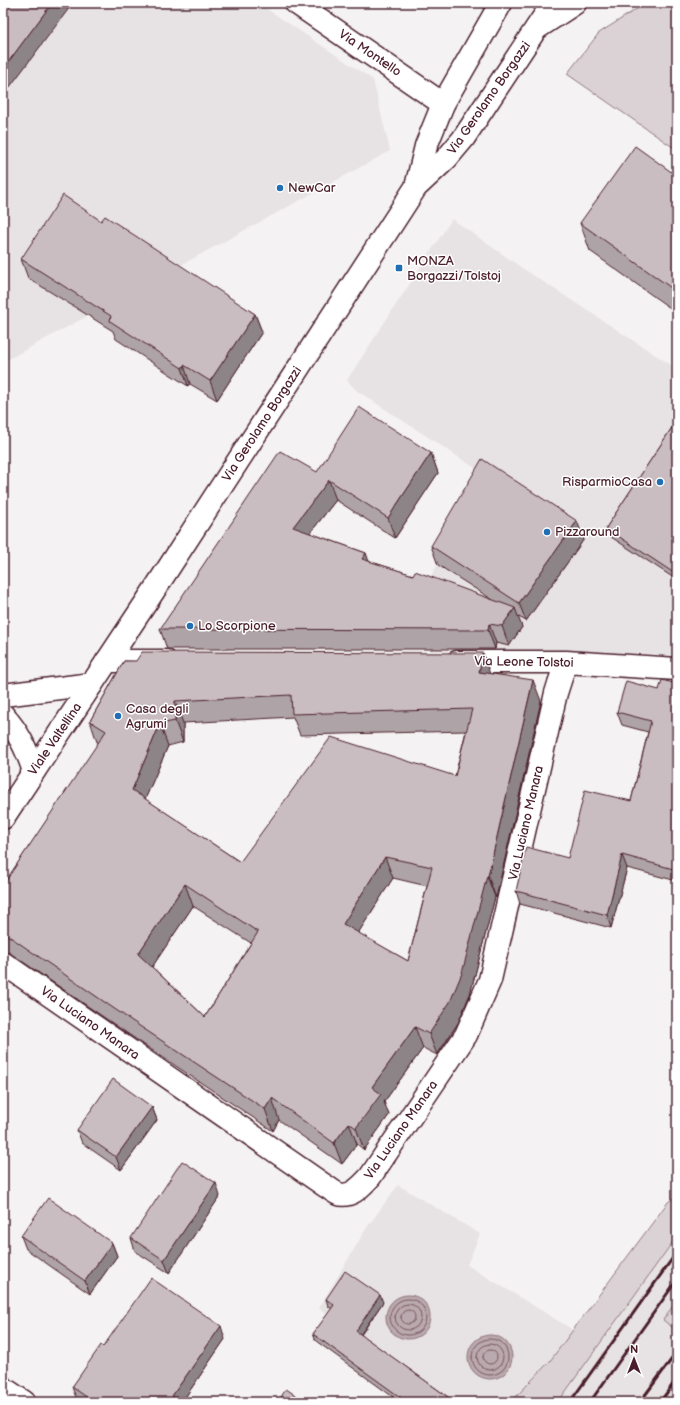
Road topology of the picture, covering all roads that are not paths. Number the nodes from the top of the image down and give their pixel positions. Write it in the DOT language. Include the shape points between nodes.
graph roads {
  1 [pos="296,3"];
  2 [pos="501,3"];
  3 [pos="553,3"];
  4 [pos="575,3"];
  5 [pos="537,28"];
  6 [pos="443,104"];
  7 [pos="416,187"];
  8 [pos="108,661"];
  9 [pos="186,661"];
  10 [pos="440,662"];
  11 [pos="566,662"];
  12 [pos="677,669"];
  13 [pos="92,684"];
  14 [pos="3,695"];
  15 [pos="3,715"];
  16 [pos="34,771"];
  17 [pos="3,818"];
  18 [pos="3,963"];
  19 [pos="3,1388"];
  20 [pos="24,1402"];
  1 -- 6 [label="main road, Via Montello"];
  2 -- 6 [label="main road, Via Gerolamo Borgazzi"];
  3 -- 5 [label="main road, Via Gerolamo Borgazzi"];
  4 -- 5 [label="main road"];
  5 -- 7 [label="main road, Via Gerolamo Borgazzi" via="463,139"];
  6 -- 7 [label="main road, Via Gerolamo Borgazzi" via="426,146"];
  7 -- 8 [label="main road, Via Gerolamo Borgazzi"];
  8 -- 9 [label="main road"];
  8 -- 13 [label="main road, Viale Valtellina"];
  10 -- 11 [label="main road, Via Leone Tolstoi"];
  11 -- 12 [label="main road, Via Leone Tolstoi"];
  11 -- 18 [label="main road, Via Luciano Manara" via="556,693 490,980 466,1035 370,1176 354,1192 338,1194 324,1185"];
  13 -- 14 [label="main road"];
  13 -- 16 [label="main road, Viale Valtellina"];
  15 -- 16 [label="main road" via="23,742"];
  16 -- 17 [label="main road, Viale Valtellina"];
  19 -- 20 [label="main road"];
}
